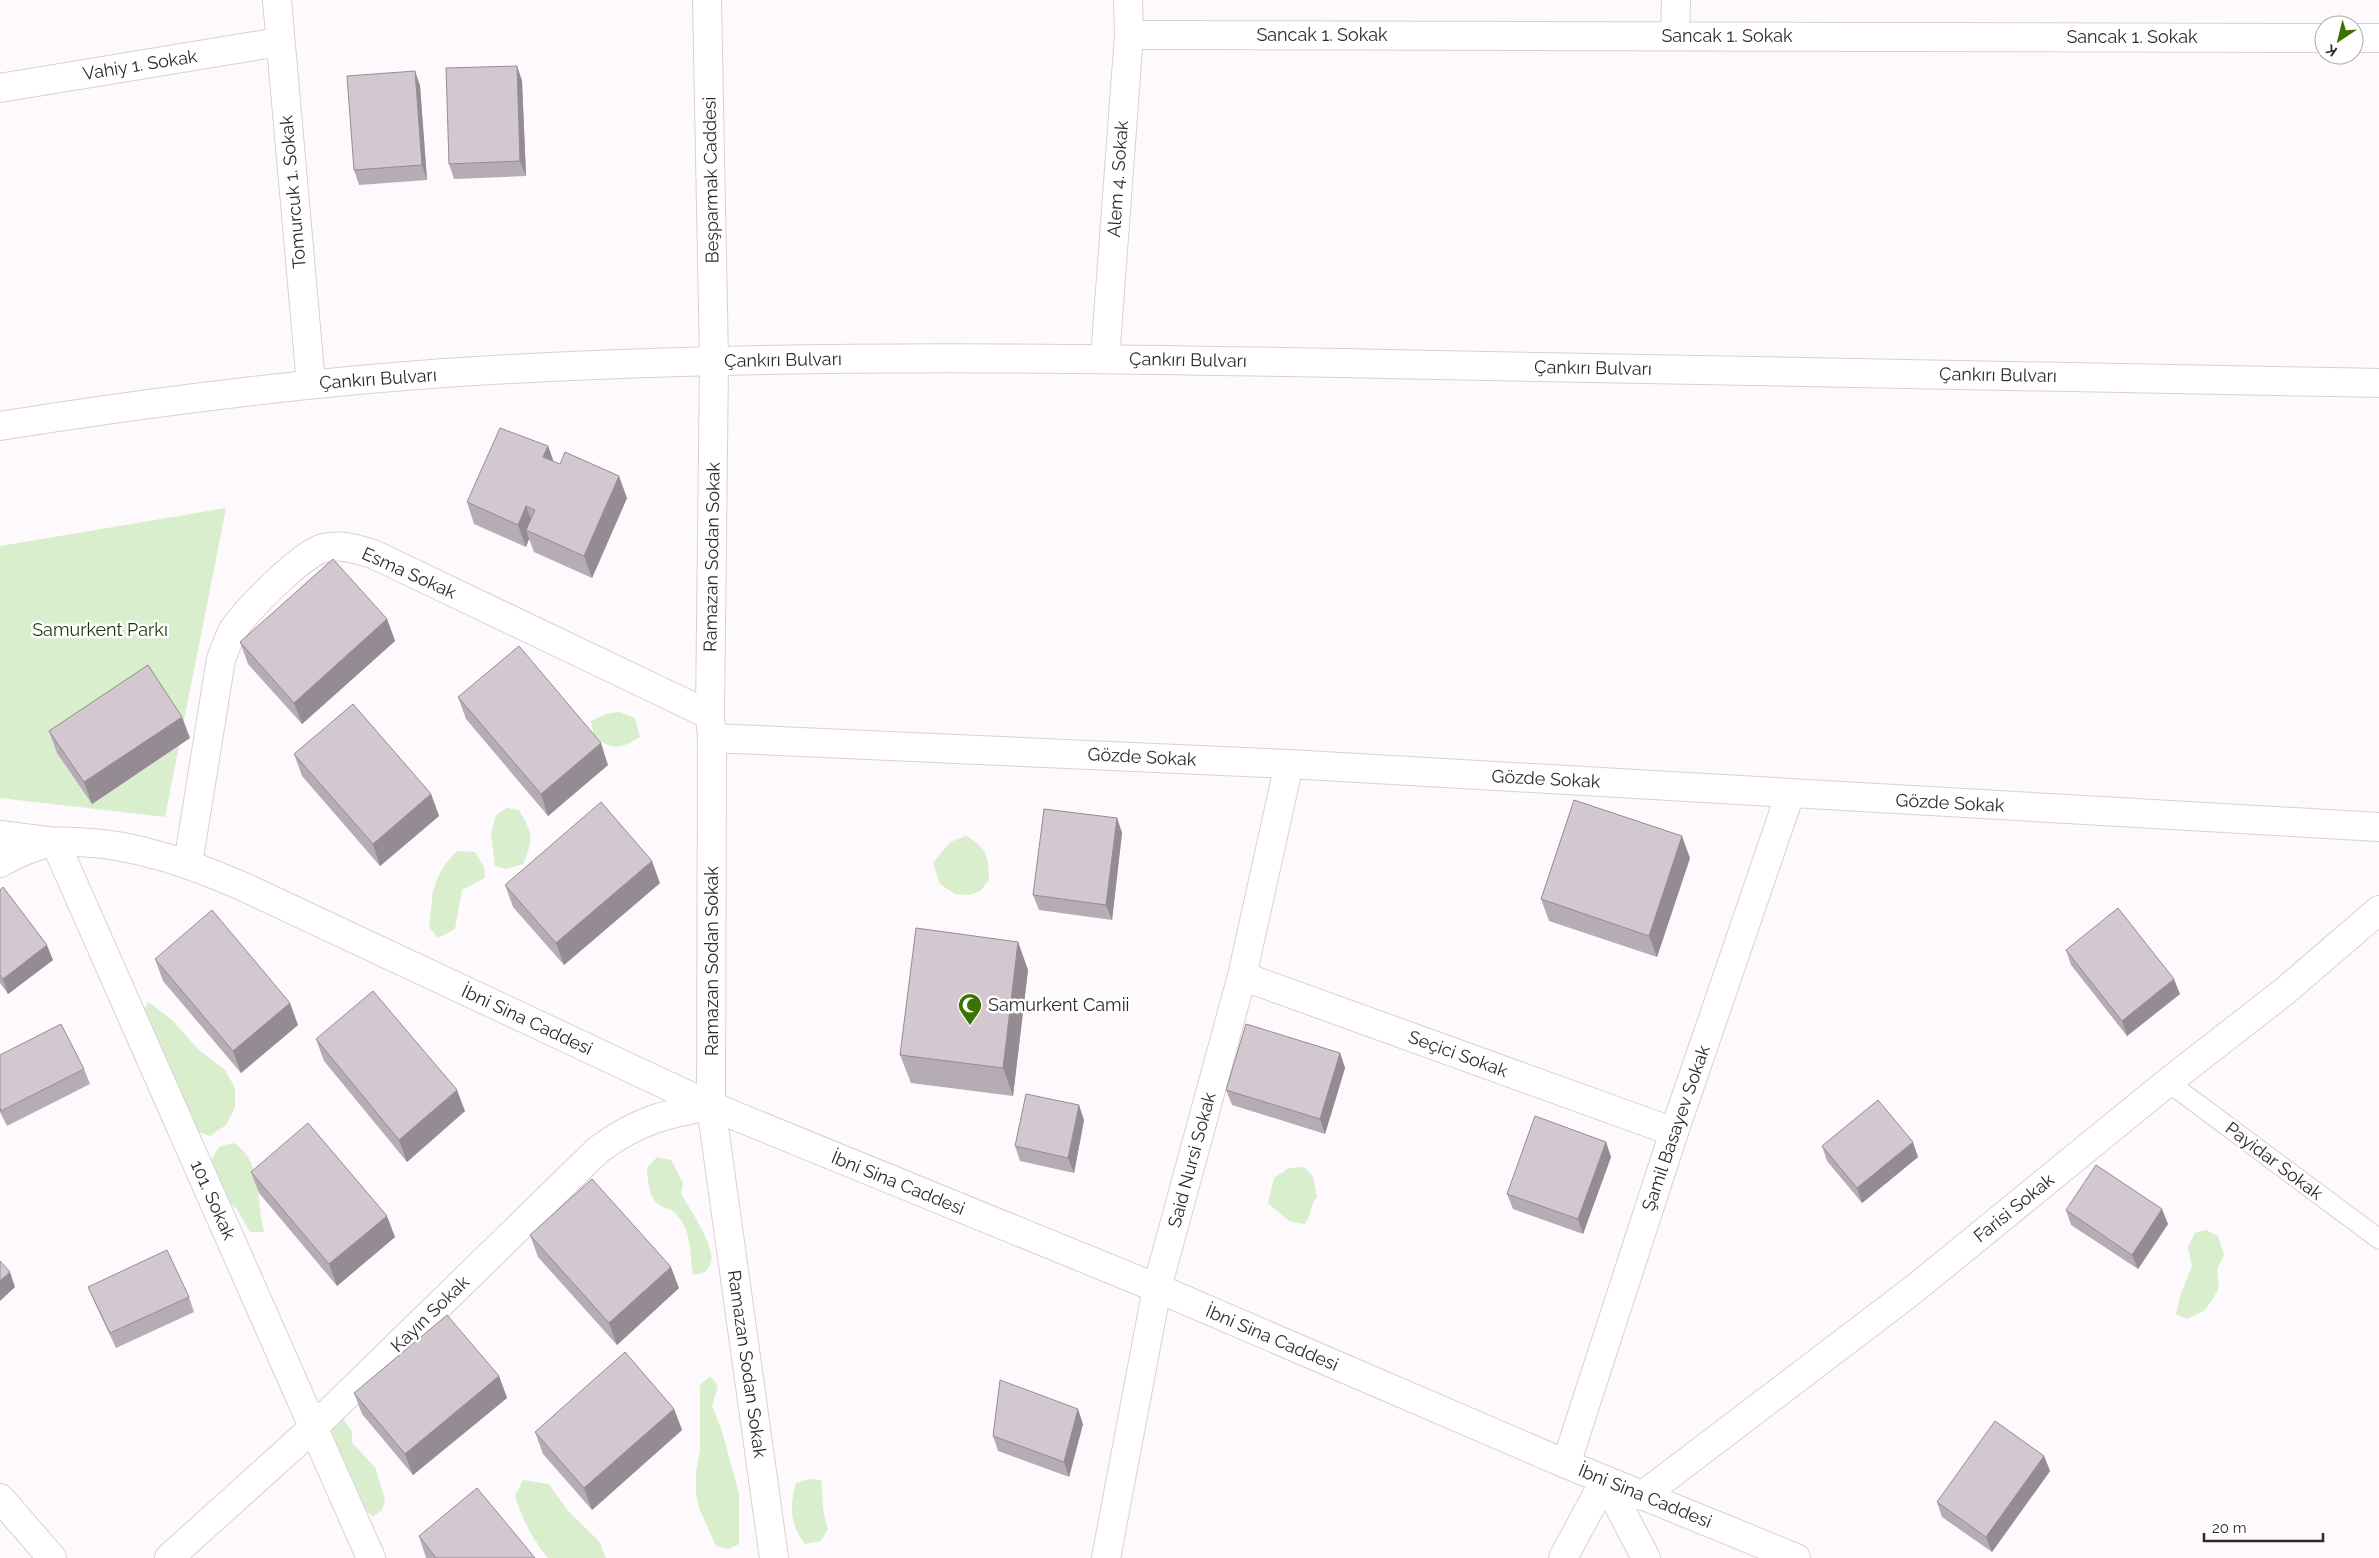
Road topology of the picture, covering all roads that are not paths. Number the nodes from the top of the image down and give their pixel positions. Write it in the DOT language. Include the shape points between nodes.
graph roads {
  1 [pos="277,0"];
  2 [pos="707,0"];
  3 [pos="1128,0"];
  4 [pos="1676,0"];
  5 [pos="1129,35"];
  6 [pos="1675,36"];
  7 [pos="2314,38"];
  8 [pos="2364,38"];
  9 [pos="2379,38"];
  10 [pos="280,42"];
  11 [pos="0,88"];
  12 [pos="1105,358"];
  13 [pos="714,360"];
  14 [pos="2379,383"];
  15 [pos="311,384"];
  16 [pos="0,426"];
  17 [pos="711,727"];
  18 [pos="1289,764"];
  19 [pos="1790,794"];
  20 [pos="2379,827"];
  21 [pos="0,836"];
  22 [pos="55,842"];
  23 [pos="0,863"];
  24 [pos="188,864"];
  25 [pos="2379,910"];
  26 [pos="1242,976"];
  27 [pos="2168,1082"];
  28 [pos="711,1106"];
  29 [pos="1674,1132"];
  30 [pos="2379,1239"];
  31 [pos="1157,1288"];
  32 [pos="313,1428"];
  33 [pos="1566,1464"];
  34 [pos="1605,1480"];
  35 [pos="1642,1496"];
  36 [pos="0,1498"];
  37 [pos="52,1558"];
  38 [pos="169,1558"];
  39 [pos="371,1558"];
  40 [pos="774,1558"];
  41 [pos="1106,1558"];
  42 [pos="1563,1558"];
  43 [pos="1646,1558"];
  44 [pos="1796,1558"];
  1 -- 10 [label="street, Tomurcuk 1. Sokak"];
  2 -- 13 [label="street, Beşparmak Caddesi"];
  3 -- 5 [label="street, Alem 4. Sokak"];
  4 -- 6 [label="street"];
  5 -- 6 [label="street, Sancak 1. Sokak"];
  5 -- 12 [label="street, Alem 4. Sokak"];
  6 -- 7 [label="street, Sancak 1. Sokak"];
  8 -- 9 [label="street"];
  10 -- 11 [label="street, Vahiy 1. Sokak"];
  10 -- 15 [label="street, Tomurcuk 1. Sokak"];
  12 -- 13 [label="street, Çankırı Bulvarı"];
  12 -- 14 [label="street, Çankırı Bulvarı"];
  13 -- 15 [label="street, Çankırı Bulvarı" via="509,369"];
  13 -- 17 [label="street, Ramazan Sodan Sokak"];
  15 -- 16 [label="street, Çankırı Bulvarı"];
  17 -- 18 [label="street, Gözde Sokak"];
  17 -- 24 [label="street, Esma Sokak" via="373,554 344,545 322,548 263,596 232,631 222,659"];
  17 -- 28 [label="street, Ramazan Sodan Sokak"];
  18 -- 19 [label="street, Gözde Sokak"];
  18 -- 26 [label="street, Said Nursi Sokak"];
  19 -- 20 [label="street, Gözde Sokak"];
  19 -- 29 [label="street, Şamil Basayev Sokak"];
  21 -- 22 [label="street"];
  22 -- 23 [label="street, İbni Sina Caddesi"];
  22 -- 24 [label="street, İbni Sina Caddesi" via="126,848"];
  22 -- 32 [label="street, 101. Sokak"];
  24 -- 28 [label="street, İbni Sina Caddesi" via="244,887"];
  25 -- 27 [label="street, Farisi Sokak" via="2285,990"];
  26 -- 29 [label="street, Seçici Sokak"];
  26 -- 31 [label="street, Said Nursi Sokak"];
  27 -- 30 [label="lane, Payidar Sokak"];
  27 -- 35 [label="street, Farisi Sokak" via="1913,1290"];
  28 -- 31 [label="street, İbni Sina Caddesi"];
  28 -- 32 [label="street, Kayın Sokak" via="667,1114 642,1123 622,1132 598,1150"];
  28 -- 40 [label="street, Ramazan Sodan Sokak"];
  29 -- 33 [label="street, Şamil Basayev Sokak"];
  31 -- 33 [label="street, İbni Sina Caddesi"];
  31 -- 41 [label="street, Said Nursi Sokak"];
  32 -- 38 [label="street, Kayın Sokak"];
  32 -- 39 [label="street, 101. Sokak"];
  33 -- 34 [label="street, İbni Sina Caddesi"];
  34 -- 35 [label="street, İbni Sina Caddesi"];
  34 -- 42 [label="street"];
  34 -- 43 [label="street"];
  35 -- 44 [label="street, İbni Sina Caddesi"];
  36 -- 37 [label="street"];
}
